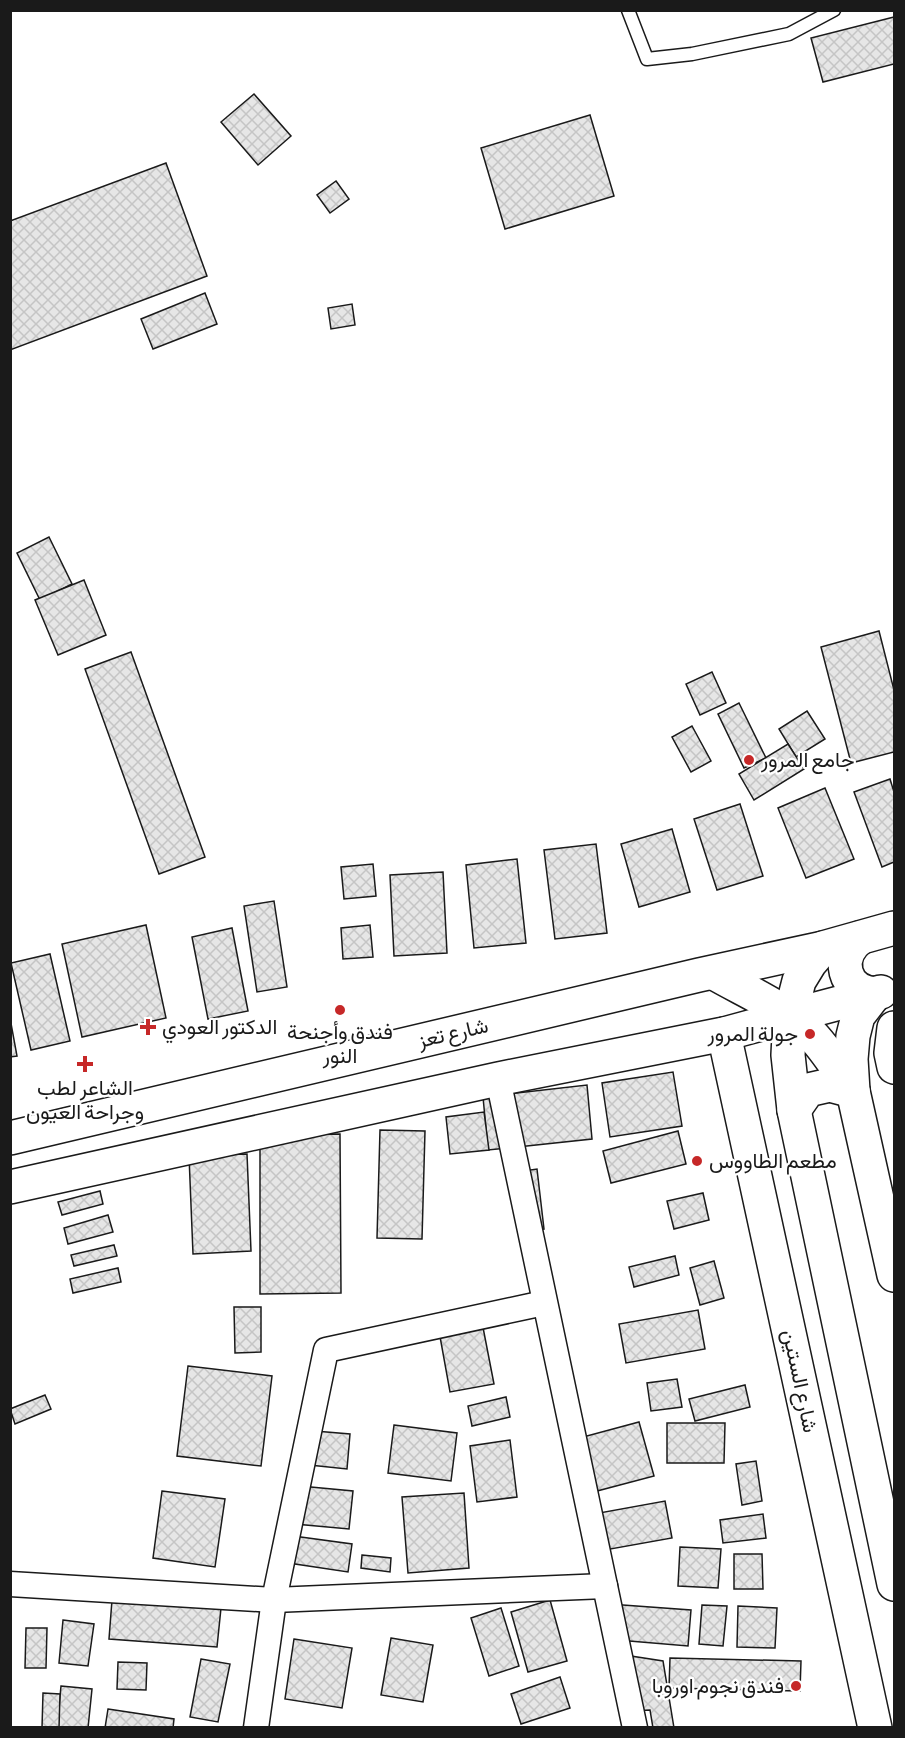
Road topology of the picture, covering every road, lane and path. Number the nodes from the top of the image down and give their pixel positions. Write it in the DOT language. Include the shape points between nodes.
graph roads {
  1 [pos="628,10"];
  2 [pos="834,10"];
  3 [pos="894,928"];
  4 [pos="860,938"];
  5 [pos="823,948"];
  6 [pos="714,973"];
  7 [pos="885,992"];
  8 [pos="790,1016"];
  9 [pos="894,1028"];
  10 [pos="724,1034"];
  11 [pos="894,1067"];
  12 [pos="498,1078"];
  13 [pos="853,1091"];
  14 [pos="794,1110"];
  15 [pos="10,1138"];
  16 [pos="10,1187"];
  17 [pos="894,1275"];
  18 [pos="544,1303"];
  19 [pos="10,1584"];
  20 [pos="894,1584"];
  21 [pos="605,1586"];
  22 [pos="274,1600"];
  23 [pos="256,1728"];
  24 [pos="635,1728"];
  25 [pos="875,1728"];
  1 -- 2 [label="lane" via="647,59 789,34"];
  3 -- 4 [label="main road, شارع تعز"];
  4 -- 5 [label="main road, شارع تعز"];
  4 -- 7 [label="main road" via="848,950 847,976 867,993"];
  5 -- 6 [label="main road, شارع تعز"];
  5 -- 8 [label="main road" via="799,981"];
  6 -- 8 [label="main road"];
  6 -- 15 [label="main road, شارع تعز"];
  7 -- 8 [label="main road"];
  7 -- 13 [label="main road" via="858,1016 851,1059"];
  8 -- 10 [label="main road"];
  8 -- 13 [label="main road" via="828,1053"];
  8 -- 14 [label="main road" via="788,1055"];
  9 -- 11 [label="main road"];
  10 -- 12 [label="main road"];
  10 -- 25 [label="main road, شارع الستين"];
  12 -- 16 [label="main road"];
  12 -- 18 [label="street"];
  13 -- 14 [label="main road" via="830,1085 808,1090"];
  13 -- 17 [label="main road"];
  14 -- 20 [label="main road"];
  18 -- 21 [label="street"];
  18 -- 22 [label="street" via="326,1350"];
  19 -- 22 [label="street"];
  21 -- 22 [label="street"];
  21 -- 24 [label="street"];
  22 -- 23 [label="street"];
}
